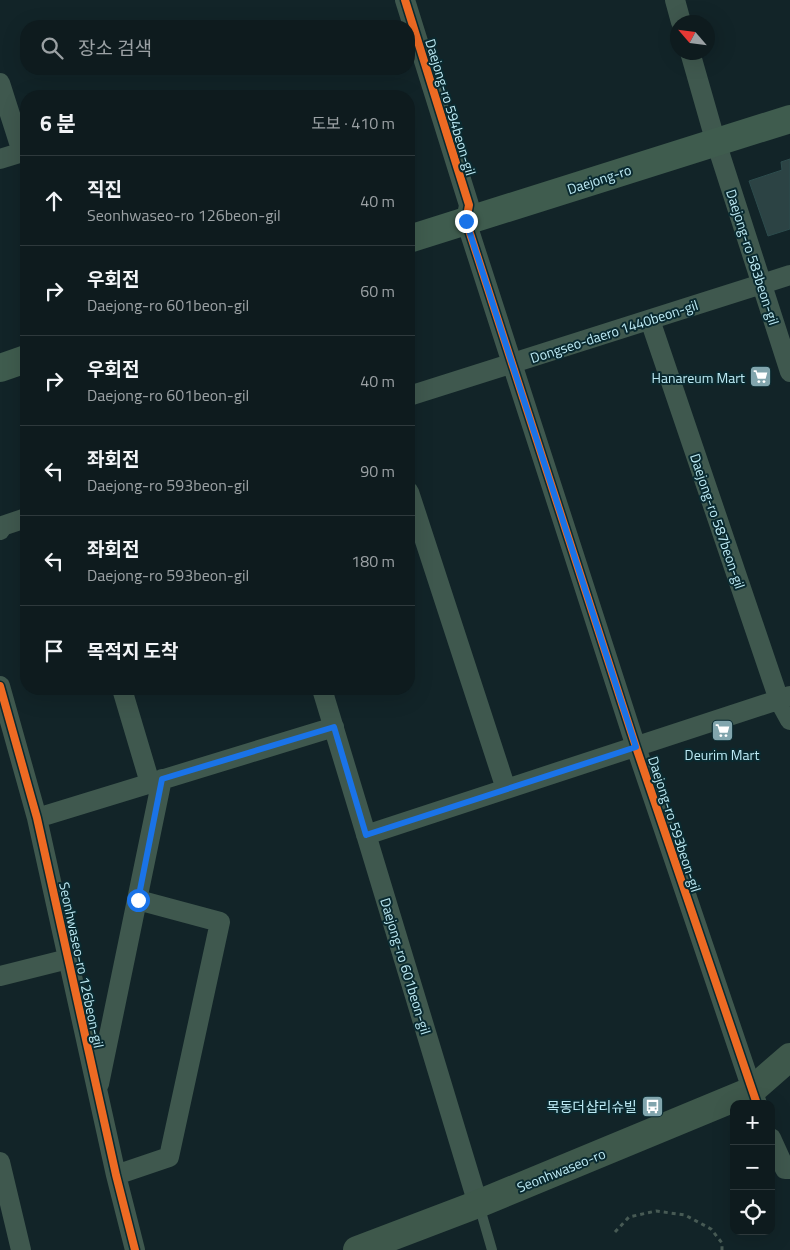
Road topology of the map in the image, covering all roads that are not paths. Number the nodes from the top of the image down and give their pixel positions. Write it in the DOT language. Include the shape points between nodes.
graph roads {
  1 [pos="404,0"];
  2 [pos="675,0"];
  3 [pos="679,15"];
  4 [pos="410,20"];
  5 [pos="415,37"];
  6 [pos="692,60"];
  7 [pos="0,83"];
  8 [pos="790,105"];
  9 [pos="790,119"];
  10 [pos="714,136"];
  11 [pos="20,140"];
  12 [pos="20,153"];
  13 [pos="0,159"];
  14 [pos="468,213"];
  15 [pos="415,223"];
  16 [pos="415,236"];
  17 [pos="790,275"];
  18 [pos="761,284"];
  19 [pos="650,320"];
  20 [pos="20,346"];
  21 [pos="0,352"];
  22 [pos="20,361"];
  23 [pos="512,363"];
  24 [pos="0,368"];
  25 [pos="790,372"];
  26 [pos="415,394"];
  27 [pos="415,510"];
  28 [pos="20,520"];
  29 [pos="1,525"];
  30 [pos="0,686"];
  31 [pos="124,695"];
  32 [pos="324,695"];
  33 [pos="785,698"];
  34 [pos="790,720"];
  35 [pos="334,727"];
  36 [pos="636,747"];
  37 [pos="156,781"];
  38 [pos="506,789"];
  39 [pos="37,818"];
  40 [pos="366,835"];
  41 [pos="138,900"];
  42 [pos="68,959"];
  43 [pos="0,976"];
  44 [pos="790,1057"];
  45 [pos="97,1091"];
  46 [pos="754,1098"];
  47 [pos="774,1145"];
  48 [pos="0,1162"];
  49 [pos="790,1169"];
  50 [pos="116,1175"];
  51 [pos="478,1204"];
  52 [pos="21,1250"];
  53 [pos="135,1250"];
  54 [pos="357,1250"];
  55 [pos="492,1250"];
  1 -- 4 [label="street, Daejong-ro 594beon-gil"];
  2 -- 3 [label="street"];
  5 -- 14 [label="street, Daejong-ro 594beon-gil"];
  6 -- 10 [label="street, Daejong-ro 583beon-gil"];
  7 -- 11 [label="street"];
  8 -- 10 [label="main road, Daejong-ro"];
  9 -- 10 [label="main road, Daejong-ro"];
  10 -- 14 [label="main road, Daejong-ro"];
  10 -- 18 [label="street, Daejong-ro 583beon-gil"];
  12 -- 13 [label="street"];
  14 -- 15 [label="main road, Daejong-ro"];
  14 -- 16 [label="main road, Daejong-ro"];
  14 -- 23 [label="street, Daejong-ro 593beon-gil"];
  17 -- 18 [label="street, Dongseo-daero 1440beon-gil"];
  18 -- 19 [label="street, Dongseo-daero 1440beon-gil"];
  18 -- 25 [label="street, Daejong-ro 583beon-gil"];
  19 -- 23 [label="street, Dongseo-daero 1440beon-gil"];
  19 -- 33 [label="street, Daejong-ro 587beon-gil"];
  20 -- 21 [label="main road"];
  22 -- 24 [label="main road"];
  23 -- 26 [label="street, Dongseo-daero 1440beon-gil"];
  23 -- 36 [label="street, Daejong-ro 593beon-gil"];
  27 -- 38 [label="street"];
  28 -- 29 [label="street"];
  30 -- 39 [label="street, Seonhwaseo-ro 126beon-gil"];
  31 -- 37 [label="street"];
  32 -- 35 [label="street, Daejong-ro 601beon-gil"];
  33 -- 34 [label="street, Daejong-ro 587beon-gil"];
  33 -- 36 [label="street, Daejong-ro 593beon-gil"];
  35 -- 37 [label="street"];
  35 -- 40 [label="street, Daejong-ro 601beon-gil"];
  36 -- 38 [label="street, Daejong-ro 593beon-gil"];
  36 -- 46 [label="street, Daejong-ro 593beon-gil"];
  37 -- 39 [label="street"];
  37 -- 41 [label="street, Seonhwaseo-ro 126beon-gil"];
  38 -- 40 [label="street, Daejong-ro 593beon-gil"];
  39 -- 42 [label="street, Seonhwaseo-ro 126beon-gil"];
  40 -- 51 [label="street, Daejong-ro 601beon-gil"];
  41 -- 45 [label="street, Seonhwaseo-ro 126beon-gil"];
  41 -- 50 [label="street" via="220,922 169,1157"];
  42 -- 43 [label="street"];
  42 -- 45 [label="street, Seonhwaseo-ro 126beon-gil"];
  44 -- 46 [label="street, Seonhwaseo-ro"];
  45 -- 50 [label="street, Seonhwaseo-ro 126beon-gil"];
  46 -- 51 [label="street, Seonhwaseo-ro"];
  47 -- 49 [label="street" via="785,1169"];
  48 -- 52 [label="street"];
  50 -- 53 [label="street, Seonhwaseo-ro 126beon-gil"];
  51 -- 54 [label="street, Seonhwaseo-ro"];
  51 -- 55 [label="lane"];
}
